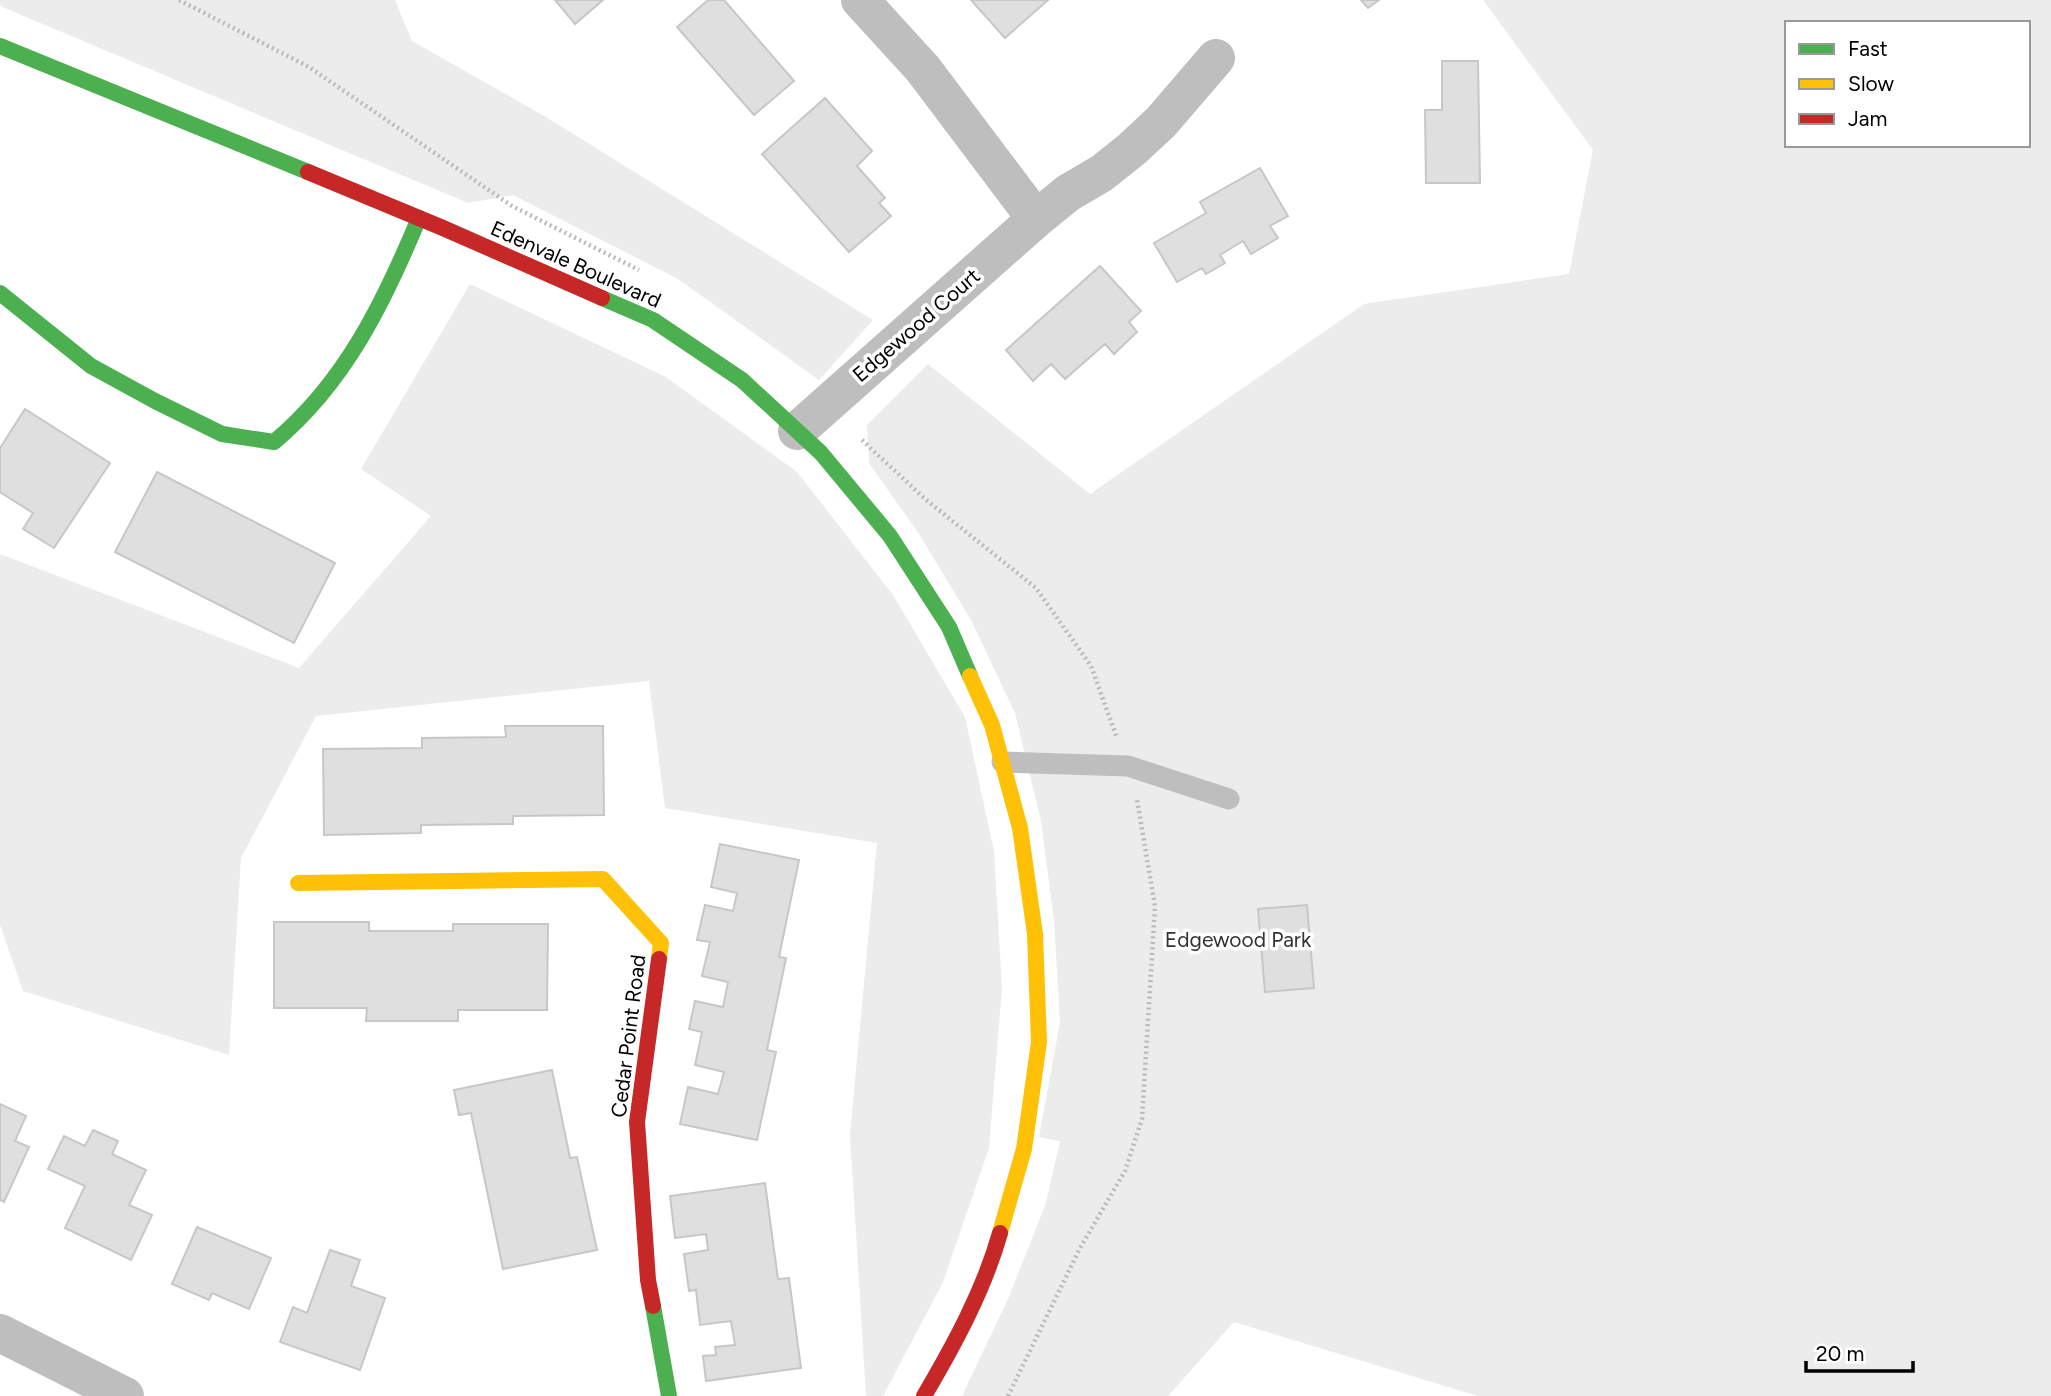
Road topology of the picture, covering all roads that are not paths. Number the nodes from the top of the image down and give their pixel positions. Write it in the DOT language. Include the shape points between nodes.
graph roads {
  1 [pos="860,0"];
  2 [pos="0,46"];
  3 [pos="1216,58"];
  4 [pos="419,218"];
  5 [pos="1036,219"];
  6 [pos="0,293"];
  7 [pos="797,430"];
  8 [pos="1002,762"];
  9 [pos="1229,799"];
  10 [pos="298,883"];
  11 [pos="0,1333"];
  12 [pos="125,1396"];
  13 [pos="669,1396"];
  14 [pos="924,1396"];
  1 -- 5 [label="street" via="923,69"];
  2 -- 4 [label="street, Edenvale Boulevard"];
  3 -- 5 [label="street, Edgewood Court" via="1132,149"];
  4 -- 6 [label="street" via="399,269 338,373 294,428 274,442 222,434 155,401 91,366"];
  4 -- 7 [label="street, Edenvale Boulevard" via="653,320 742,380"];
  5 -- 7 [label="street, Edgewood Court"];
  7 -- 8 [label="street, Edenvale Boulevard" via="890,536 948,627 992,725"];
  8 -- 9 [label="lane" via="1128,766"];
  8 -- 14 [label="street, Edenvale Boulevard" via="1020,828 1035,934 1039,1042 1024,1149 995,1252 951,1351"];
  10 -- 13 [label="street, Cedar Point Road" via="603,879 660,943 637,1122 648,1280"];
  11 -- 12 [label="street"];
}
